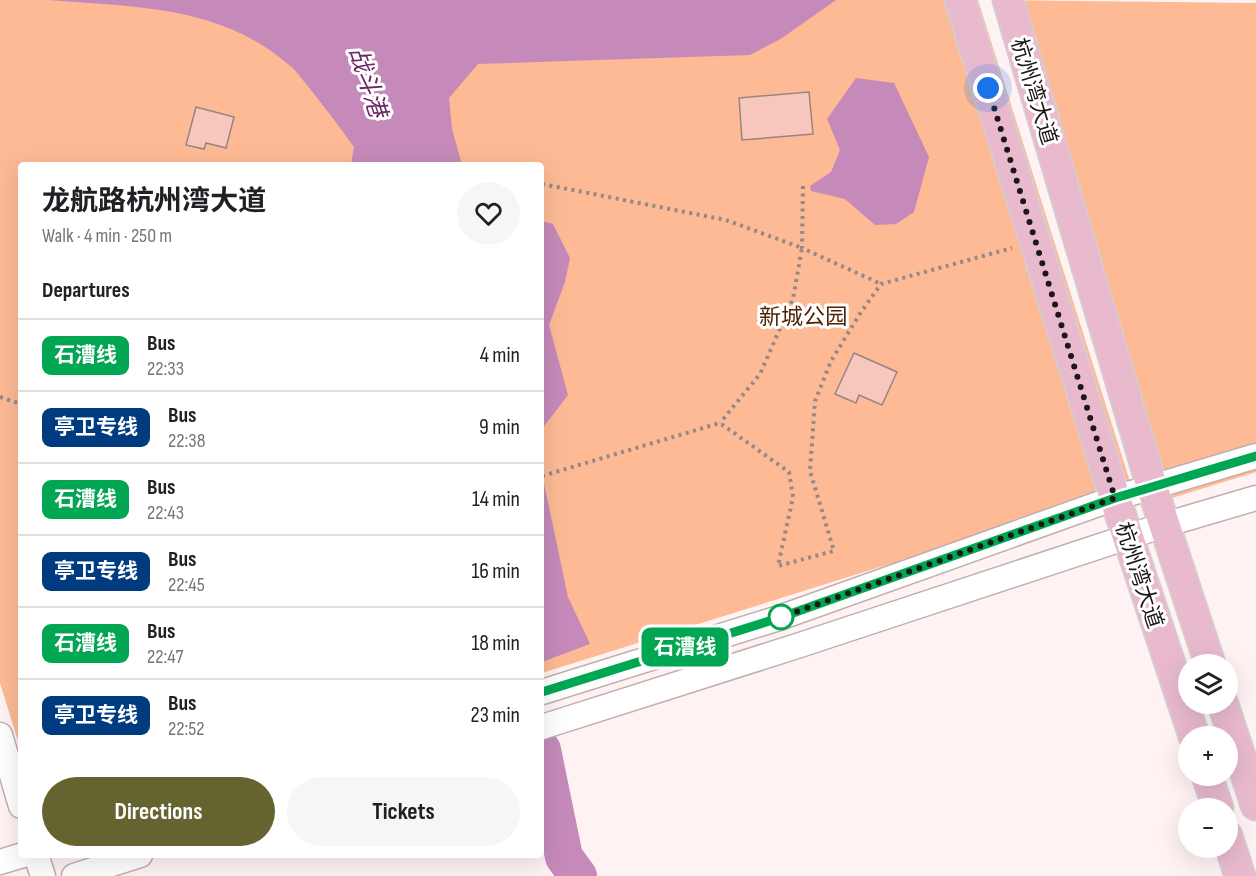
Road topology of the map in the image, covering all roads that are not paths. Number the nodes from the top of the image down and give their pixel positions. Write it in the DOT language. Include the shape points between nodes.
graph roads {
  1 [pos="960,0"];
  2 [pos="1008,0"];
  3 [pos="1256,456"];
  4 [pos="1152,487"];
  5 [pos="1115,498"];
  6 [pos="1256,498"];
  7 [pos="1164,525"];
  8 [pos="1128,537"];
  9 [pos="1207,654"];
  10 [pos="544,691"];
  11 [pos="1226,714"];
  12 [pos="1191,726"];
  13 [pos="544,727"];
  14 [pos="0,735"];
  15 [pos="18,796"];
  16 [pos="1256,805"];
  17 [pos="18,857"];
  18 [pos="37,858"];
  19 [pos="131,858"];
  20 [pos="1234,858"];
  21 [pos="0,862"];
  22 [pos="43,876"];
  23 [pos="74,876"];
  24 [pos="1240,876"];
  1 -- 5 [label="main road, 杭州湾大道"];
  2 -- 4 [label="main road, 杭州湾大道"];
  3 -- 4 [label="street"];
  4 -- 5 [label="street"];
  4 -- 7 [label="main road, 杭州湾大道"];
  5 -- 8 [label="main road, 杭州湾大道"];
  5 -- 10 [label="street" via="779,618"];
  6 -- 7 [label="street"];
  7 -- 8 [label="street"];
  7 -- 9 [label="main road, 杭州湾大道"];
  8 -- 12 [label="main road, 杭州湾大道"];
  8 -- 13 [label="street"];
  11 -- 16 [label="main road"];
  14 -- 15 [label="street"];
  17 -- 21 [label="street"];
  18 -- 22 [label="street"];
  19 -- 23 [label="street"];
  20 -- 24 [label="main road"];
}
